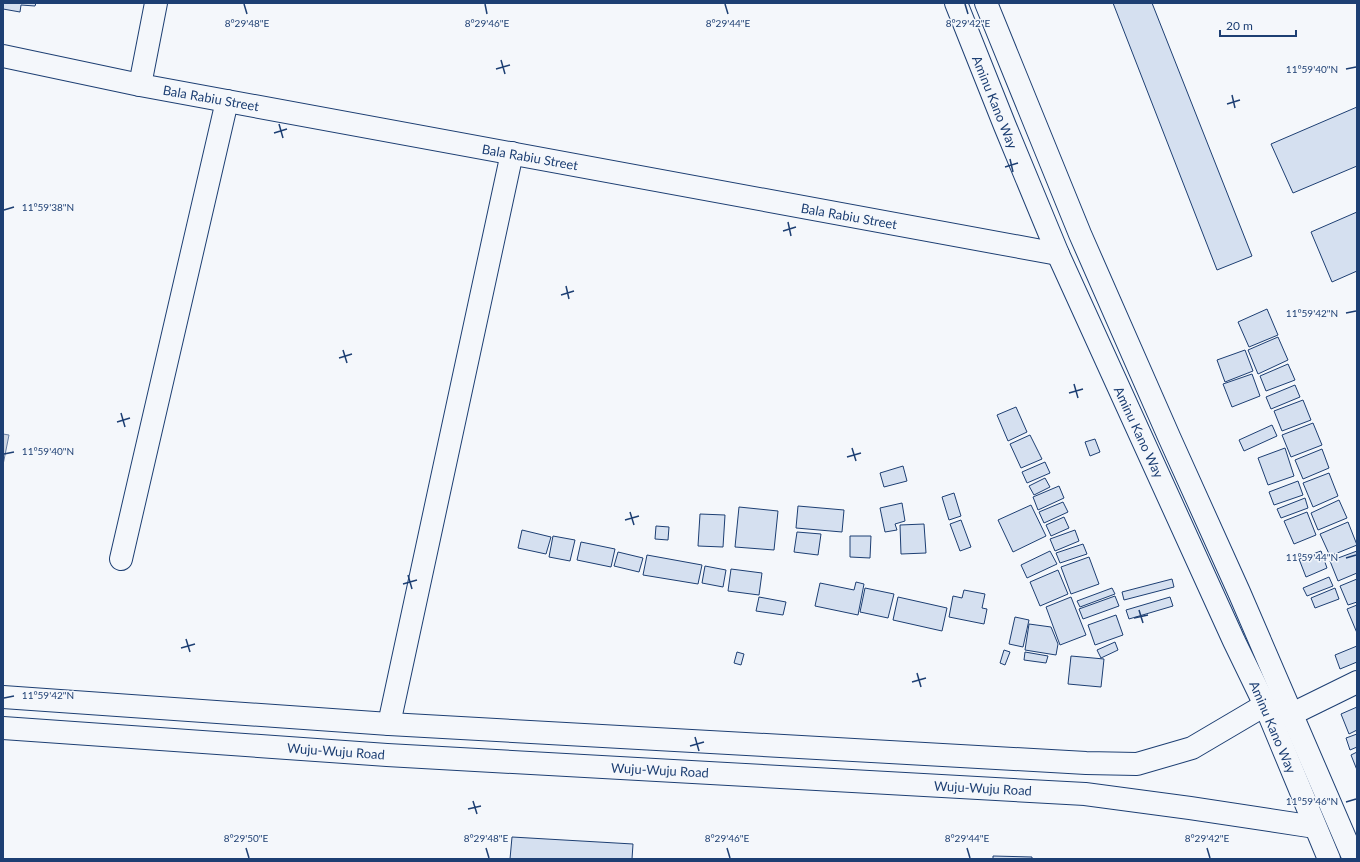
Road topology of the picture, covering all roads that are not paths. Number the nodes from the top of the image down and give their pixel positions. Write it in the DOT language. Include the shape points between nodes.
graph roads {
  1 [pos="156,3"];
  2 [pos="956,3"];
  3 [pos="986,3"];
  4 [pos="3,56"];
  5 [pos="140,85"];
  6 [pos="228,101"];
  7 [pos="512,153"];
  8 [pos="1058,254"];
  9 [pos="121,559"];
  10 [pos="1357,682"];
  11 [pos="3,697"];
  12 [pos="1265,705"];
  13 [pos="1292,714"];
  14 [pos="389,724"];
  15 [pos="3,728"];
  16 [pos="1315,827"];
  17 [pos="1329,859"];
  18 [pos="1354,859"];
  1 -- 5 [label="street"];
  2 -- 8 [label="street, Aminu Kano Way"];
  3 -- 13 [label="street, Aminu Kano Way" via="1080,234"];
  4 -- 5 [label="street, Bala Rabiu Street"];
  5 -- 6 [label="street, Bala Rabiu Street"];
  6 -- 7 [label="street, Bala Rabiu Street"];
  6 -- 9 [label="street"];
  7 -- 8 [label="street, Bala Rabiu Street"];
  7 -- 14 [label="street"];
  8 -- 12 [label="street, Aminu Kano Way"];
  10 -- 13 [label="street"];
  11 -- 14 [label="street"];
  12 -- 14 [label="street" via="1192,748 1137,764"];
  12 -- 16 [label="street, Aminu Kano Way"];
  13 -- 18 [label="street, Aminu Kano Way"];
  15 -- 16 [label="street, Wuju-Wuju Road" via="387,755 1084,794"];
  16 -- 17 [label="street, Aminu Kano Way"];
}
